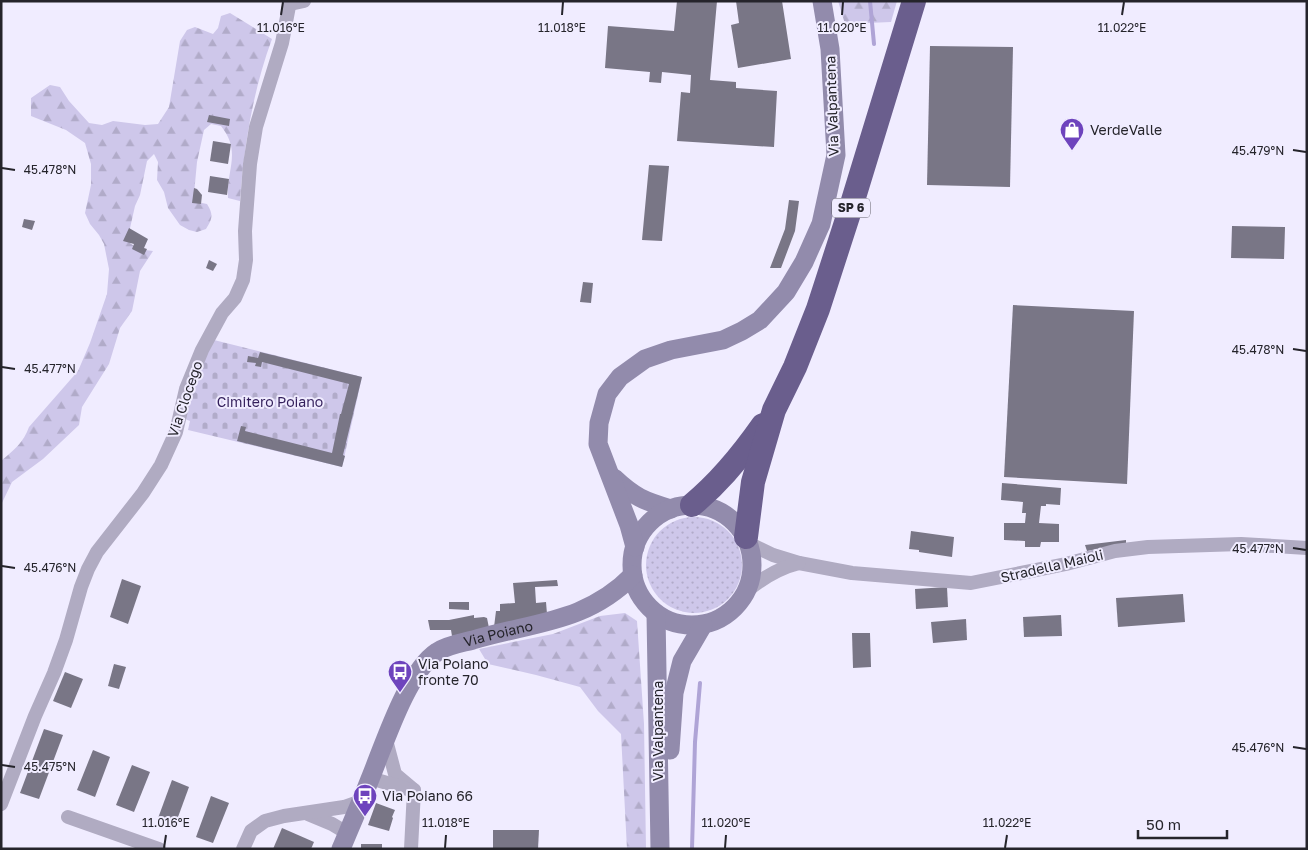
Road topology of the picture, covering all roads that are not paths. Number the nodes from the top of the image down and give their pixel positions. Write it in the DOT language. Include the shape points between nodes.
graph roads {
  1 [pos="822,1"];
  2 [pos="914,1"];
  3 [pos="295,2"];
  4 [pos="774,410"];
  5 [pos="611,476"];
  6 [pos="682,507"];
  7 [pos="747,540"];
  8 [pos="634,547"];
  9 [pos="1307,548"];
  10 [pos="799,563"];
  11 [pos="632,575"];
  12 [pos="748,590"];
  13 [pos="599,603"];
  14 [pos="650,608"];
  15 [pos="703,625"];
  16 [pos="386,740"];
  17 [pos="370,778"];
  18 [pos="414,790"];
  19 [pos="361,801"];
  20 [pos="1,804"];
  21 [pos="308,814"];
  22 [pos="68,817"];
  23 [pos="344,841"];
  24 [pos="159,849"];
  25 [pos="243,849"];
  26 [pos="411,849"];
  27 [pos="660,849"];
  28 [pos="673,849"];
  1 -- 5 [label="street, Via Valpantena" via="830,49 836,155 821,224 786,292 760,320 723,340 671,350 645,359 620,376 607,394 599,423 598,444"];
  2 -- 4 [label="highway, SP 6" via="818,309"];
  3 -- 20 [label="street, Via Clocego" via="256,127 250,164 243,280 202,350 186,389 176,432 161,465 88,569 54,673"];
  4 -- 6 [label="highway, Via Valpantena" via="713,487"];
  4 -- 7 [label="highway" via="753,482"];
  5 -- 6 [label="street, Via Valpantena" via="629,492 648,502"];
  5 -- 8 [label="street, Via Valpantena"];
  6 -- 7 [label="street, Via Valpantena" via="708,507 723,514 734,522"];
  6 -- 8 [label="street, Via Valpantena" via="659,515 648,524"];
  7 -- 10 [label="street, Stradella Maioli" via="773,555"];
  7 -- 12 [label="street" via="753,566"];
  8 -- 11 [label="street, Via Valpantena"];
  9 -- 10 [label="street, Stradella Maioli" via="1241,544 1148,547 1115,551 971,583 852,573"];
  10 -- 12 [label="street, Stradella Maioli" via="782,567"];
  11 -- 13 [label="street, Via Poiano"];
  11 -- 14 [label="street, Via Valpantena"];
  12 -- 15 [label="street" via="734,609"];
  13 -- 14 [label="street, Via Poiano" via="621,599"];
  13 -- 16 [label="street, Via Poiano" via="546,624 483,637 438,651 420,669"];
  14 -- 15 [label="street" via="670,622 686,626"];
  14 -- 27 [label="street, Via Valpantena"];
  15 -- 28 [label="street, Via Valpantena" via="682,661 671,714"];
  16 -- 17 [label="street, Via Poiano"];
  16 -- 18 [label="street" via="396,774"];
  17 -- 18 [label="street"];
  17 -- 19 [label="street, Via Poiano"];
  18 -- 26 [label="street"];
  19 -- 21 [label="street"];
  19 -- 23 [label="street, Via Poiano"];
  21 -- 23 [label="street" via="332,824"];
  21 -- 25 [label="street" via="265,821 251,832"];
  22 -- 24 [label="street"];
}
